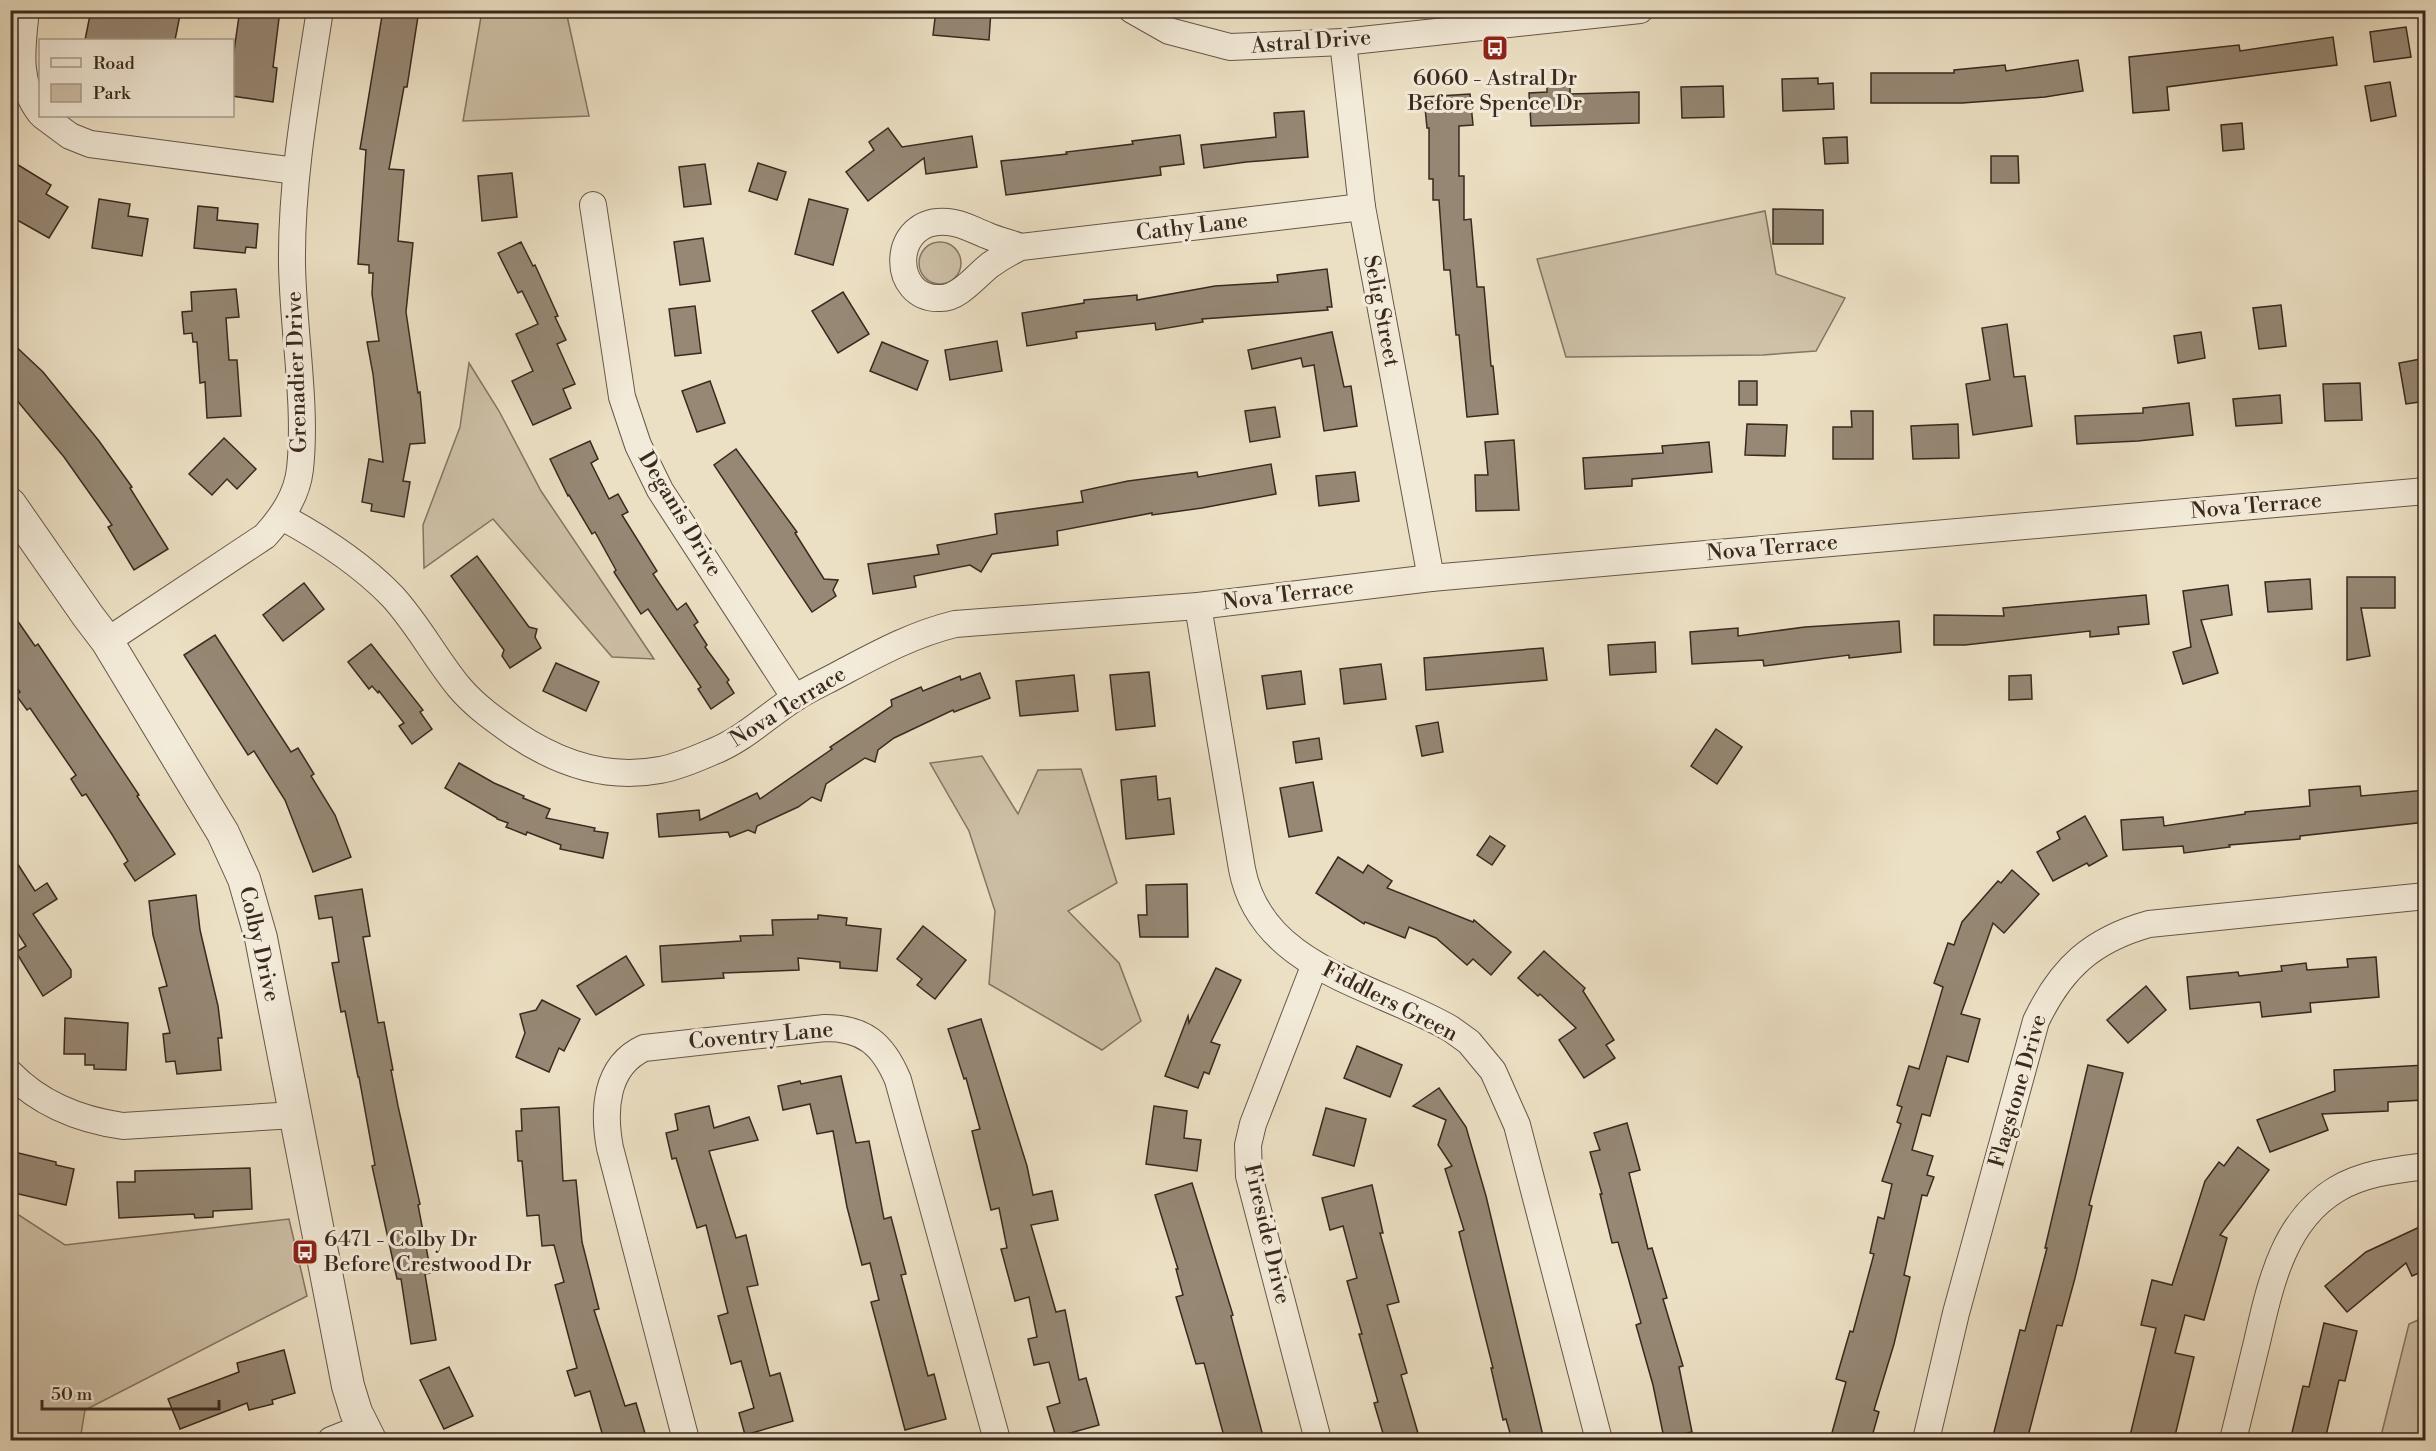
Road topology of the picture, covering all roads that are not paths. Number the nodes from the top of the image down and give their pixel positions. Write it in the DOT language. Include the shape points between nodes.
graph roads {
  1 [pos="26,10"];
  2 [pos="320,10"];
  3 [pos="1132,10"];
  4 [pos="1640,10"];
  5 [pos="1548,15"];
  6 [pos="1343,42"];
  7 [pos="39,110"];
  8 [pos="46,117"];
  9 [pos="296,171"];
  10 [pos="593,205"];
  11 [pos="1362,207"];
  12 [pos="1021,247"];
  13 [pos="2426,491"];
  14 [pos="10,504"];
  15 [pos="282,517"];
  16 [pos="1431,578"];
  17 [pos="1198,606"];
  18 [pos="107,641"];
  19 [pos="795,698"];
  20 [pos="2426,896"];
  21 [pos="1315,964"];
  22 [pos="10,1073"];
  23 [pos="294,1115"];
  24 [pos="2426,1166"];
  25 [pos="367,1435"];
  26 [pos="331,1440"];
  27 [pos="686,1440"];
  28 [pos="997,1440"];
  29 [pos="1318,1440"];
  30 [pos="1599,1440"];
  31 [pos="1926,1440"];
  32 [pos="2233,1440"];
  1 -- 7 [label="street" via="21,58 28,94"];
  2 -- 9 [label="street, Grenadier Drive"];
  3 -- 6 [label="street, Astral Drive" via="1169,31 1230,47"];
  4 -- 5 [label="street, Astral Drive"];
  5 -- 6 [label="street, Astral Drive"];
  6 -- 11 [label="street, Selig Street"];
  8 -- 9 [label="street" via="63,132 90,144"];
  9 -- 15 [label="street, Grenadier Drive" via="292,262 300,471"];
  10 -- 19 [label="street, Deganis Drive" via="622,397 638,445 660,490"];
  11 -- 12 [label="street, Cathy Lane"];
  11 -- 16 [label="street, Selig Street"];
  13 -- 16 [label="street, Nova Terrace"];
  14 -- 18 [label="street, Colby Drive"];
  15 -- 18 [label="street, Grenadier Drive" via="265,536 236,557"];
  15 -- 19 [label="street, Nova Terrace" via="325,540 361,567 416,624 459,688 487,715 537,748 579,766 613,771 661,770 729,745"];
  16 -- 17 [label="street, Nova Terrace"];
  17 -- 19 [label="street, Nova Terrace" via="955,624 908,638"];
  17 -- 21 [label="street, Fiddlers Green" via="1247,889 1275,936"];
  18 -- 23 [label="street, Colby Drive" via="224,833 244,879 261,938"];
  20 -- 31 [label="street, Flagstone Drive" via="2149,924 2110,938 2065,973 2036,1021 1956,1313"];
  21 -- 29 [label="street, Fireside Drive" via="1253,1124 1247,1155 1249,1176"];
  21 -- 30 [label="street, Fiddlers Green" via="1451,1029 1469,1042 1493,1071 1517,1125"];
  22 -- 23 [label="street" via="61,1109 123,1126"];
  23 -- 25 [label="street, Colby Drive" via="348,1386"];
  24 -- 32 [label="street" via="2375,1173 2356,1180 2327,1196 2303,1219 2272,1282"];
  25 -- 26 [label="street" via="346,1434"];
  27 -- 28 [label="street, Coventry Lane" via="610,1148 606,1116 610,1090 625,1060 651,1046 837,1028 862,1034 872,1042 888,1059 898,1080"];
}
